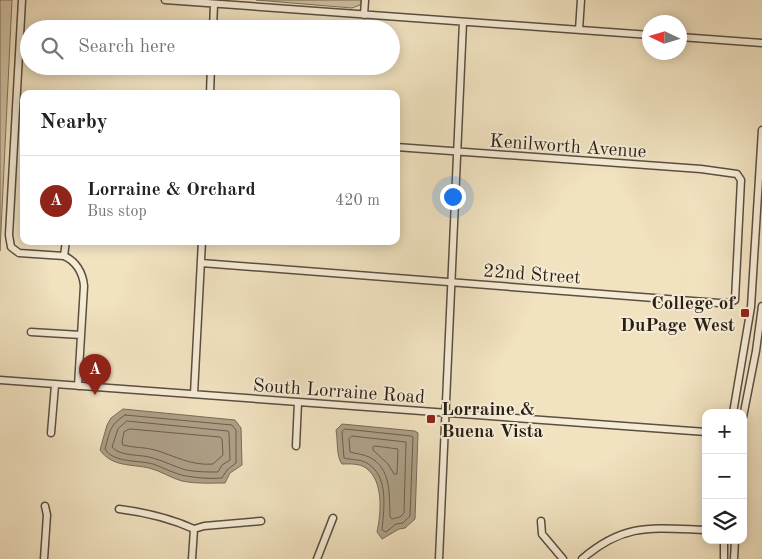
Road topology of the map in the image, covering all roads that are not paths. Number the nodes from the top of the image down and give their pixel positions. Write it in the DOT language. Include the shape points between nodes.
graph roads {
  1 [pos="22,0"];
  2 [pos="164,0"];
  3 [pos="365,0"];
  4 [pos="581,0"];
  5 [pos="214,4"];
  6 [pos="364,14"];
  7 [pos="21,20"];
  8 [pos="213,20"];
  9 [pos="463,22"];
  10 [pos="579,30"];
  11 [pos="642,34"];
  12 [pos="20,36"];
  13 [pos="687,38"];
  14 [pos="762,44"];
  15 [pos="211,75"];
  16 [pos="210,90"];
  17 [pos="762,130"];
  18 [pos="400,147"];
  19 [pos="458,152"];
  20 [pos="738,174"];
  21 [pos="65,245"];
  22 [pos="202,245"];
  23 [pos="64,256"];
  24 [pos="200,263"];
  25 [pos="451,282"];
  26 [pos="762,306"];
  27 [pos="31,332"];
  28 [pos="81,335"];
  29 [pos="0,380"];
  30 [pos="55,385"];
  31 [pos="78,386"];
  32 [pos="194,394"];
  33 [pos="298,402"];
  34 [pos="734,409"];
  35 [pos="745,409"];
  36 [pos="444,413"];
  37 [pos="702,432"];
  38 [pos="51,434"];
  39 [pos="296,446"];
  40 [pos="45,506"];
  41 [pos="119,509"];
  42 [pos="333,518"];
  43 [pos="261,521"];
  44 [pos="541,522"];
  45 [pos="194,529"];
  46 [pos="702,530"];
  47 [pos="724,544"];
  48 [pos="735,544"];
  49 [pos="44,559"];
  50 [pos="192,559"];
  51 [pos="317,559"];
  52 [pos="439,559"];
  53 [pos="563,559"];
  54 [pos="582,559"];
  55 [pos="724,559"];
  56 [pos="734,559"];
  1 -- 7 [label="street"];
  2 -- 5 [label="street"];
  3 -- 6 [label="street"];
  4 -- 10 [label="street"];
  5 -- 6 [label="street"];
  5 -- 8 [label="street"];
  6 -- 9 [label="street"];
  9 -- 10 [label="street"];
  9 -- 19 [label="street"];
  10 -- 11 [label="street"];
  12 -- 23 [label="street" via="9,235 11,247 19,253"];
  13 -- 14 [label="street"];
  15 -- 16 [label="street"];
  17 -- 34 [label="street" via="751,307"];
  18 -- 19 [label="street, Kenilworth Avenue"];
  19 -- 20 [label="street, Kenilworth Avenue"];
  19 -- 25 [label="street"];
  20 -- 25 [label="street, 22nd Street" via="741,180 734,300 728,303"];
  21 -- 23 [label="street"];
  22 -- 24 [label="street"];
  23 -- 28 [label="street" via="76,264 84,282"];
  24 -- 25 [label="street, 22nd Street"];
  24 -- 32 [label="street"];
  25 -- 36 [label="street"];
  26 -- 35 [label="street"];
  27 -- 28 [label="street"];
  28 -- 31 [label="street"];
  29 -- 30 [label="street, South Lorraine Road"];
  30 -- 31 [label="street, South Lorraine Road"];
  30 -- 38 [label="street"];
  31 -- 32 [label="street, South Lorraine Road"];
  32 -- 33 [label="street, South Lorraine Road"];
  33 -- 36 [label="street, South Lorraine Road"];
  33 -- 39 [label="street"];
  36 -- 37 [label="street, South Lorraine Road"];
  36 -- 52 [label="street"];
  40 -- 49 [label="street"];
  41 -- 45 [label="street"];
  42 -- 51 [label="street"];
  43 -- 45 [label="street"];
  44 -- 53 [label="street" via="542,534"];
  45 -- 50 [label="street"];
  46 -- 54 [label="street" via="654,528 631,531 609,539"];
  47 -- 55 [label="street"];
  48 -- 56 [label="street"];
}
